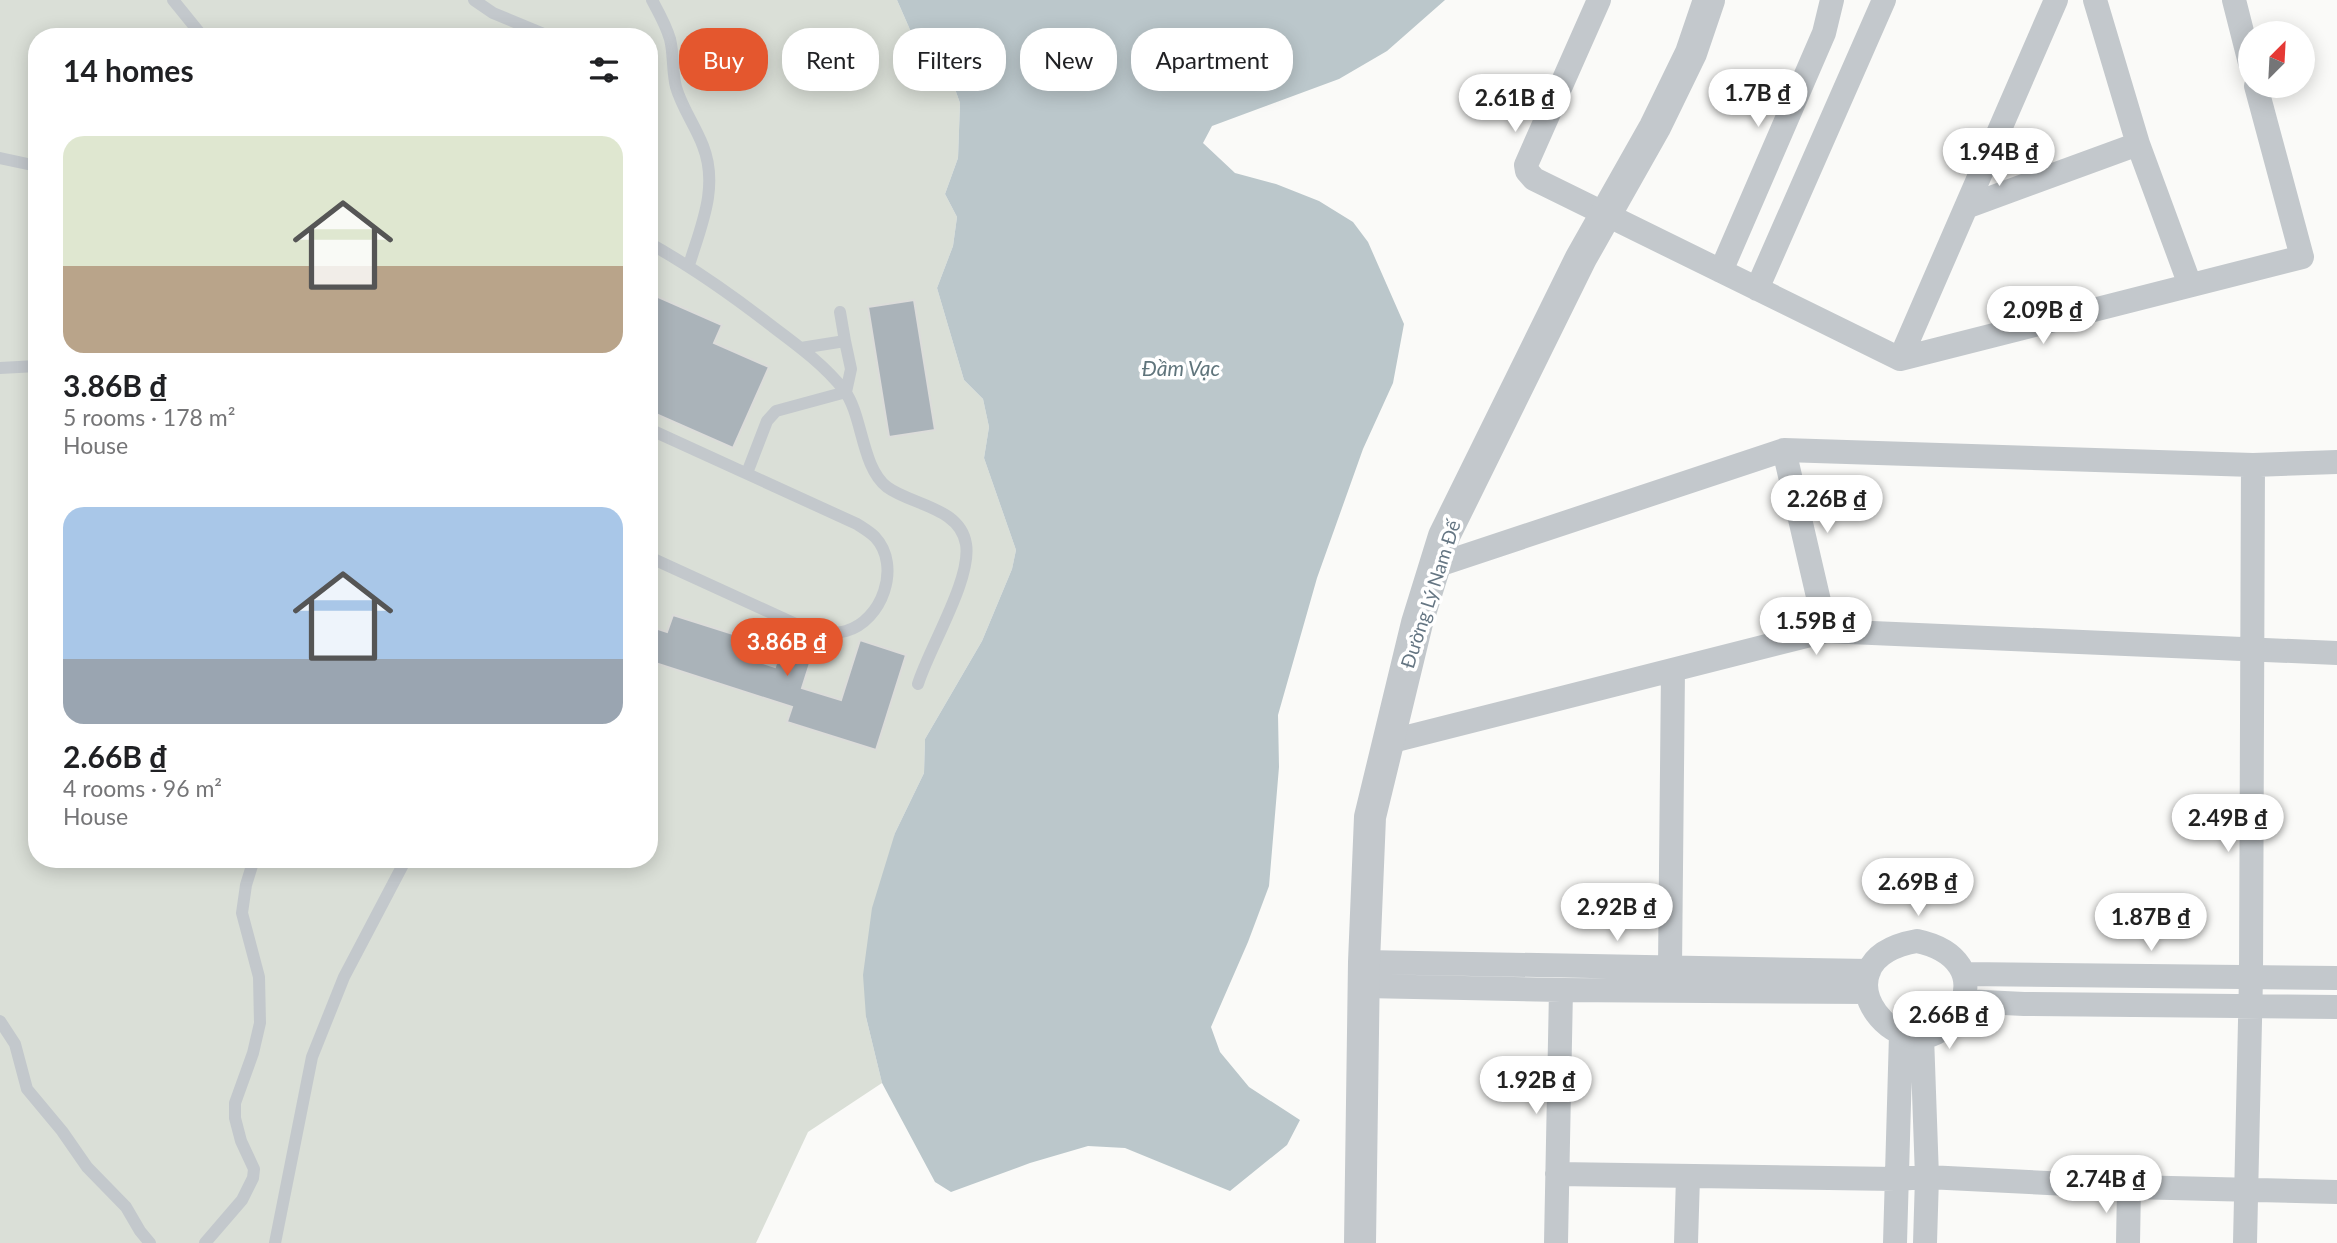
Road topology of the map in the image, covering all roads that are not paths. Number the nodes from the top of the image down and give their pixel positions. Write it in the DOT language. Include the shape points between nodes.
graph roads {
  1 [pos="173,0"];
  2 [pos="474,0"];
  3 [pos="652,0"];
  4 [pos="1599,0"];
  5 [pos="1709,0"];
  6 [pos="1884,0"];
  7 [pos="2056,0"];
  8 [pos="2095,0"];
  9 [pos="2234,0"];
  10 [pos="1826,2"];
  11 [pos="2239,21"];
  12 [pos="196,28"];
  13 [pos="529,28"];
  14 [pos="2259,98"];
  15 [pos="2138,144"];
  16 [pos="0,158"];
  17 [pos="28,164"];
  18 [pos="1966,207"];
  19 [pos="1605,215"];
  20 [pos="658,248"];
  21 [pos="688,265"];
  22 [pos="1721,271"];
  23 [pos="2190,285"];
  24 [pos="1757,289"];
  25 [pos="840,312"];
  26 [pos="845,341"];
  27 [pos="801,348"];
  28 [pos="1900,359"];
  29 [pos="28,366"];
  30 [pos="0,368"];
  31 [pos="846,392"];
  32 [pos="658,433"];
  33 [pos="1784,450"];
  34 [pos="2337,462"];
  35 [pos="2253,466"];
  36 [pos="747,474"];
  37 [pos="658,561"];
  38 [pos="1434,566"];
  39 [pos="1826,631"];
  40 [pos="2252,649"];
  41 [pos="2337,653"];
  42 [pos="1673,670"];
  43 [pos="918,684"];
  44 [pos="1388,742"];
  45 [pos="251,868"];
  46 [pos="401,868"];
  47 [pos="1670,967"];
  48 [pos="1364,974"];
  49 [pos="1964,974"];
  50 [pos="2251,977"];
  51 [pos="2337,978"];
  52 [pos="1867,981"];
  53 [pos="1561,990"];
  54 [pos="1964,1001"];
  55 [pos="2249,1005"];
  56 [pos="2337,1007"];
  57 [pos="0,1021"];
  58 [pos="1912,1035"];
  59 [pos="1558,1174"];
  60 [pos="1688,1177"];
  61 [pos="1927,1177"];
  62 [pos="1896,1179"];
  63 [pos="2129,1188"];
  64 [pos="2246,1190"];
  65 [pos="2337,1192"];
  66 [pos="150,1243"];
  67 [pos="205,1243"];
  68 [pos="275,1243"];
  69 [pos="1360,1243"];
  70 [pos="1556,1243"];
  71 [pos="1686,1243"];
  72 [pos="1895,1243"];
  73 [pos="1925,1243"];
  74 [pos="2128,1243"];
  75 [pos="2245,1243"];
  1 -- 12 [label="lane"];
  2 -- 13 [label="lane"];
  3 -- 21 [label="lane" via="670,40 679,97 709,169 705,214"];
  4 -- 19 [label="street" via="1526,165 1534,179"];
  5 -- 19 [label="street, Đường Lý Nam Đế" via="1691,53"];
  6 -- 24 [label="street"];
  7 -- 18 [label="street"];
  8 -- 15 [label="street"];
  9 -- 11 [label="street"];
  10 -- 22 [label="street" via="1824,33"];
  14 -- 23 [label="street" via="2302,257"];
  15 -- 18 [label="street"];
  15 -- 23 [label="street"];
  16 -- 17 [label="lane"];
  18 -- 28 [label="street"];
  19 -- 22 [label="street"];
  19 -- 38 [label="street, Đường Lý Nam Đế" via="1444,536"];
  20 -- 21 [label="lane"];
  21 -- 27 [label="lane"];
  22 -- 24 [label="street"];
  23 -- 28 [label="street"];
  24 -- 28 [label="street"];
  25 -- 26 [label="lane"];
  26 -- 27 [label="lane"];
  26 -- 31 [label="lane" via="851,369"];
  27 -- 31 [label="lane"];
  29 -- 30 [label="lane"];
  31 -- 36 [label="lane" via="776,411 767,421"];
  31 -- 43 [label="lane" via="877,475 887,487 953,521 967,545 954,599"];
  32 -- 36 [label="lane"];
  33 -- 35 [label="street"];
  33 -- 38 [label="street"];
  33 -- 39 [label="street"];
  34 -- 35 [label="street"];
  35 -- 40 [label="street"];
  36 -- 37 [label="lane" via="874,536 882,548 888,581 874,612 863,623 847,631 813,632"];
  38 -- 44 [label="street, Đường Lý Nam Đế"];
  39 -- 40 [label="street"];
  39 -- 42 [label="street"];
  40 -- 41 [label="street"];
  40 -- 50 [label="street"];
  42 -- 44 [label="street"];
  42 -- 47 [label="street"];
  44 -- 48 [label="street, Đường Lý Nam Đế" via="1370,817"];
  45 -- 67 [label="lane" via="242,913 259,978 260,1023 235,1103 235,1118 254,1169 253,1178 242,1200"];
  46 -- 68 [label="lane" via="344,976 312,1057"];
  47 -- 48 [label="street"];
  47 -- 52 [label="street"];
  48 -- 53 [label="street"];
  48 -- 69 [label="street, Đường Lý Nam Đế"];
  49 -- 50 [label="street"];
  49 -- 52 [label="street" via="1953,957 1937,945 1917,941 1880,955"];
  49 -- 54 [label="street"];
  50 -- 51 [label="street"];
  50 -- 55 [label="street"];
  52 -- 53 [label="street"];
  52 -- 58 [label="street" via="1881,1021"];
  53 -- 59 [label="street"];
  54 -- 55 [label="street"];
  54 -- 58 [label="street" via="1946,1026 1935,1033"];
  55 -- 56 [label="street"];
  55 -- 64 [label="street"];
  57 -- 66 [label="lane" via="15,1044 27,1089 87,1167 126,1207"];
  58 -- 61 [label="street"];
  58 -- 62 [label="street"];
  59 -- 60 [label="street"];
  59 -- 70 [label="street"];
  60 -- 62 [label="street"];
  60 -- 71 [label="street"];
  61 -- 62 [label="street"];
  61 -- 63 [label="street"];
  61 -- 73 [label="street"];
  62 -- 72 [label="street"];
  63 -- 64 [label="street"];
  63 -- 74 [label="street"];
  64 -- 65 [label="street"];
  64 -- 75 [label="street"];
}
